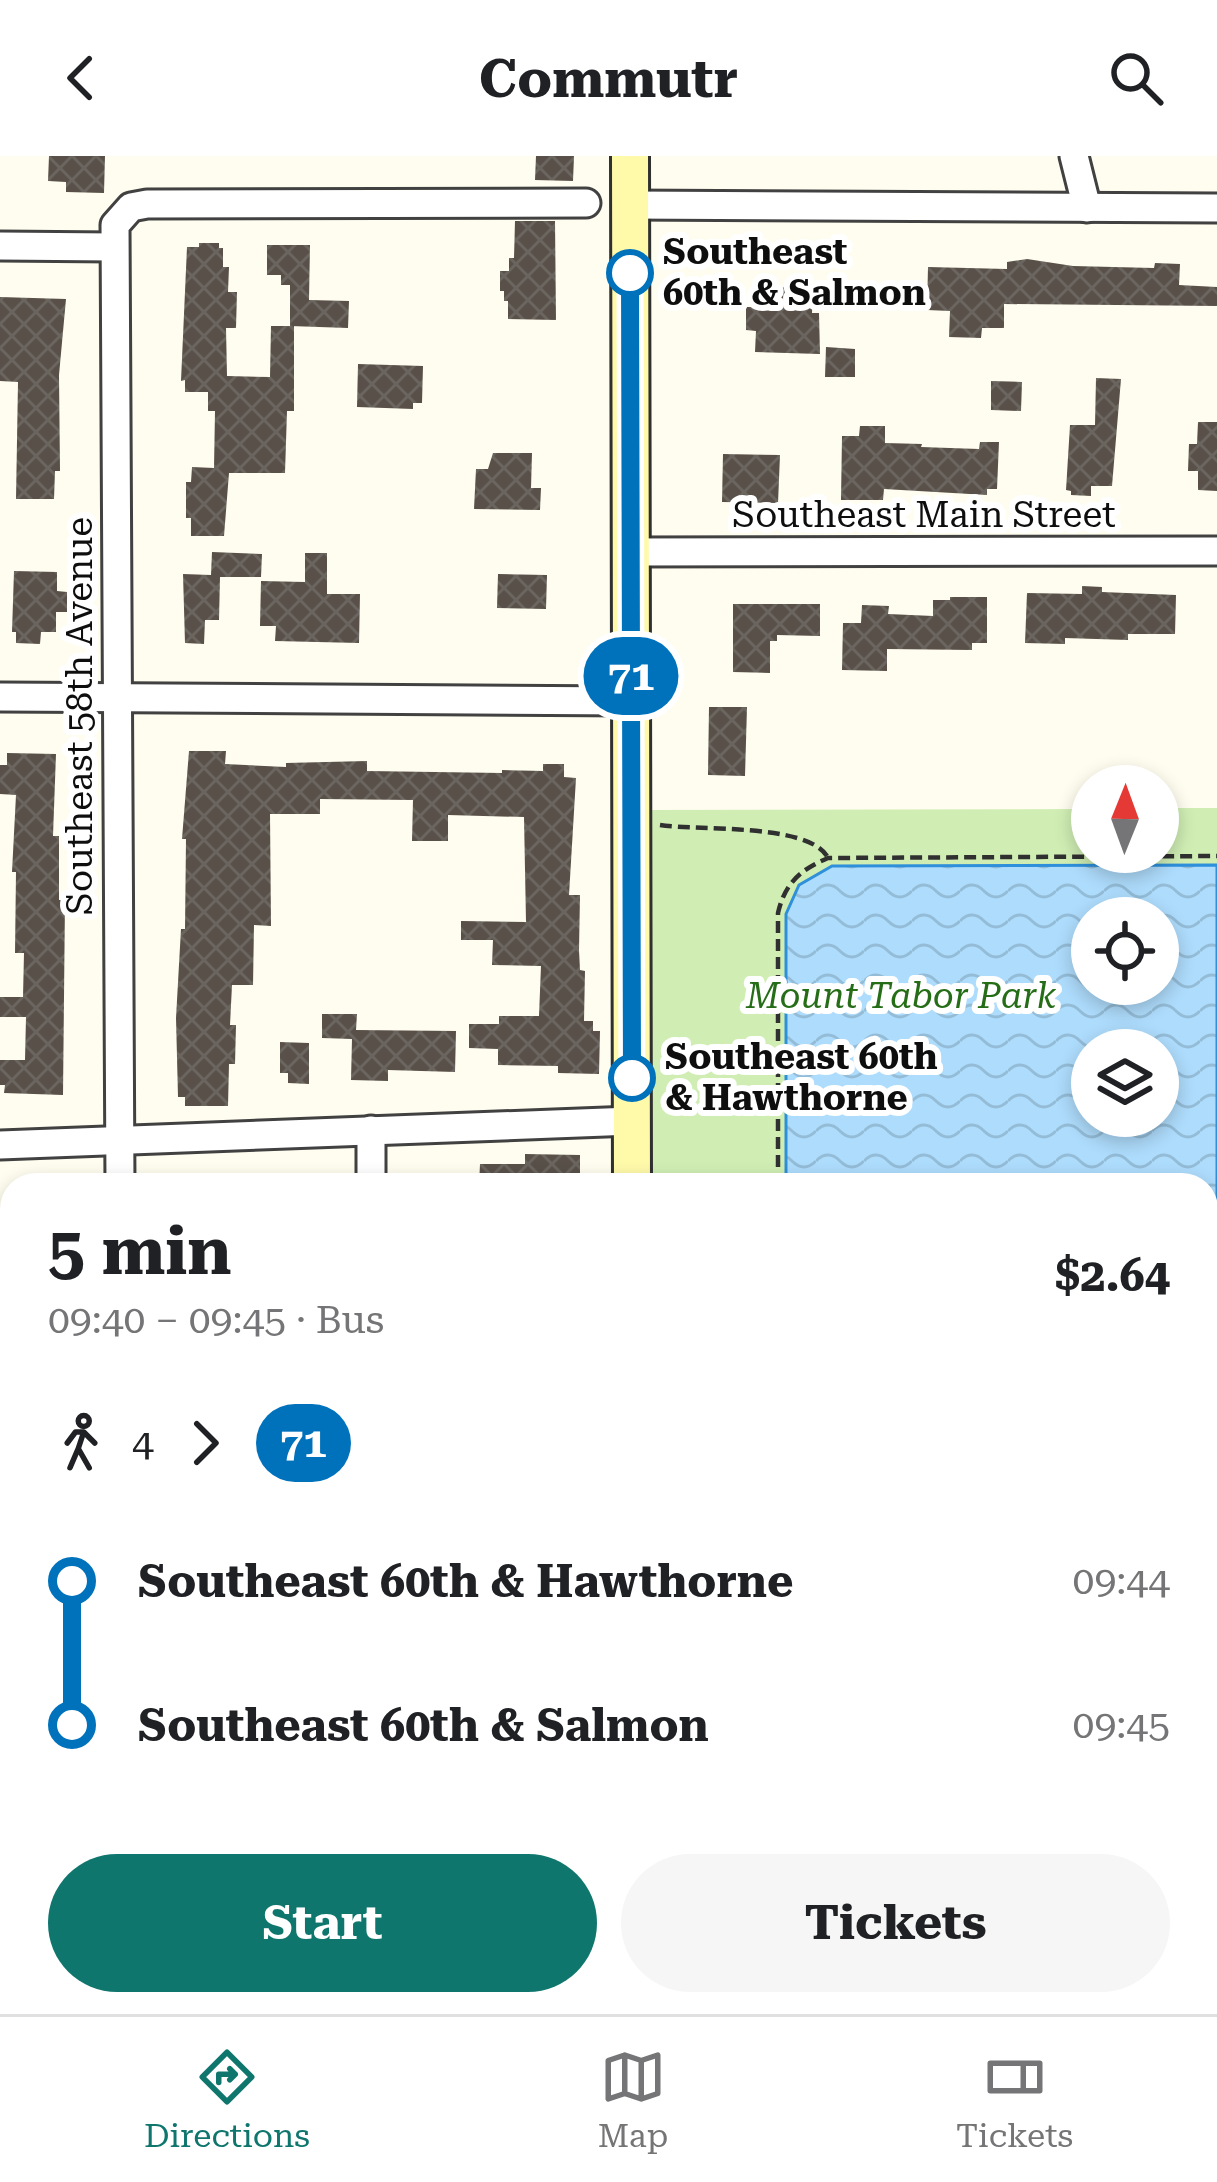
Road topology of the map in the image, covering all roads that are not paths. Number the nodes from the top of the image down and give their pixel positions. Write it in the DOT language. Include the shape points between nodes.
graph roads {
  1 [pos="630,156"];
  2 [pos="1074,156"];
  3 [pos="586,203"];
  4 [pos="630,205"];
  5 [pos="1088,208"];
  6 [pos="1217,208"];
  7 [pos="0,247"];
  8 [pos="113,247"];
  9 [pos="630,551"];
  10 [pos="1217,551"];
  11 [pos="0,697"];
  12 [pos="116,697"];
  13 [pos="631,701"];
  14 [pos="632,1121"];
  15 [pos="371,1130"];
  16 [pos="120,1140"];
  17 [pos="0,1145"];
  18 [pos="120,1173"];
  19 [pos="371,1173"];
  20 [pos="632,1173"];
  1 -- 4 [label="main road"];
  2 -- 5 [label="street"];
  3 -- 8 [label="street" via="147,204 121,216"];
  4 -- 5 [label="street"];
  4 -- 9 [label="main road"];
  5 -- 6 [label="street"];
  7 -- 8 [label="street"];
  8 -- 12 [label="street, Southeast 58th Avenue"];
  9 -- 10 [label="street, Southeast Main Street"];
  9 -- 13 [label="main road"];
  11 -- 12 [label="street"];
  12 -- 13 [label="street"];
  12 -- 16 [label="street, Southeast 58th Avenue"];
  13 -- 14 [label="main road"];
  14 -- 15 [label="street"];
  14 -- 20 [label="main road"];
  15 -- 16 [label="street"];
  15 -- 19 [label="street"];
  16 -- 17 [label="street"];
  16 -- 18 [label="street, Southeast 58th Avenue"];
}
